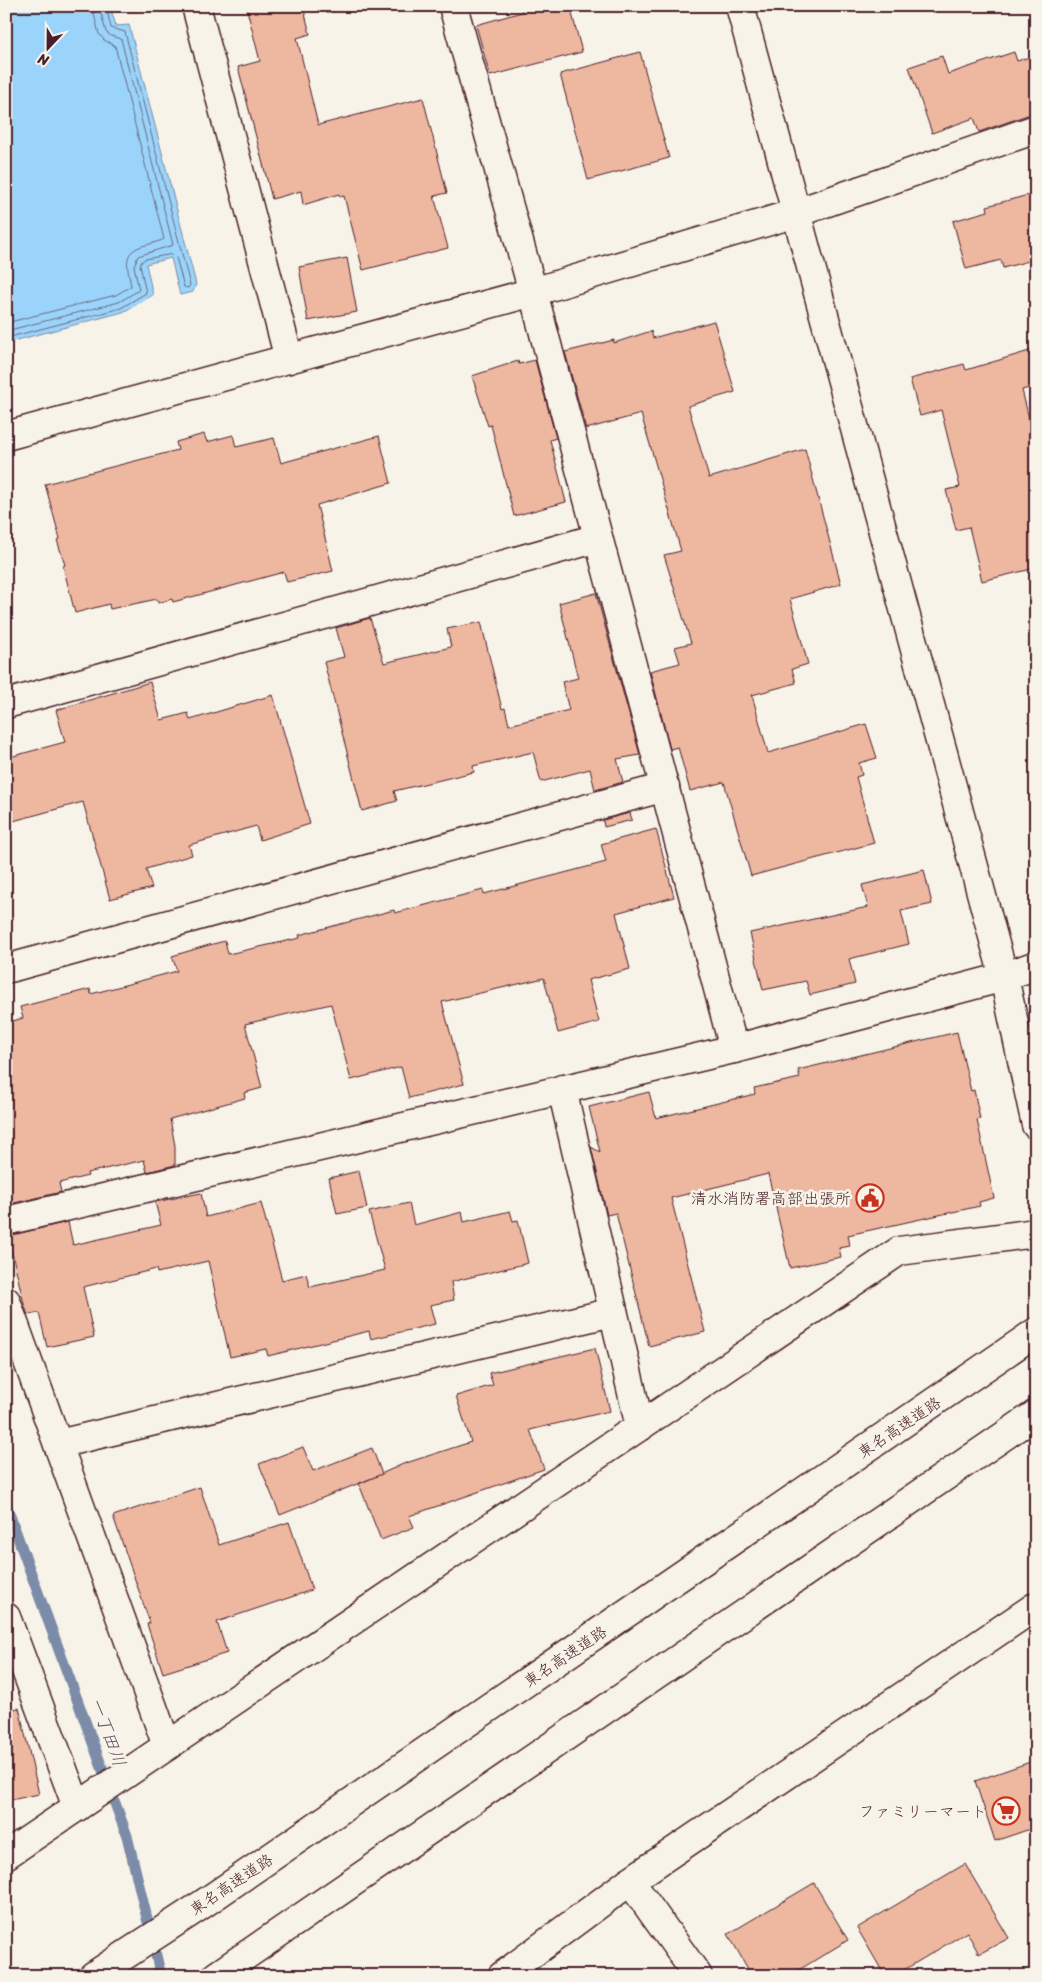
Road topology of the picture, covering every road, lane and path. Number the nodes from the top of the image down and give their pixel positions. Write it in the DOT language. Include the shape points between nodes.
graph roads {
  1 [pos="196,6"];
  2 [pos="453,6"];
  3 [pos="740,6"];
  4 [pos="1036,129"];
  5 [pos="796,213"];
  6 [pos="533,292"];
  7 [pos="289,359"];
  8 [pos="6,436"];
  9 [pos="598,538"];
  10 [pos="6,704"];
  11 [pos="665,787"];
  12 [pos="1036,965"];
  13 [pos="6,969"];
  14 [pos="1004,977"];
  15 [pos="734,1049"];
  16 [pos="562,1090"];
  17 [pos="1036,1125"];
  18 [pos="6,1221"];
  19 [pos="1036,1234"];
  20 [pos="6,1301"];
  21 [pos="613,1312"];
  22 [pos="1036,1332"];
  23 [pos="1036,1414"];
  24 [pos="640,1427"];
  25 [pos="58,1444"];
  26 [pos="1036,1606"];
  27 [pos="6,1618"];
  28 [pos="167,1746"];
  29 [pos="77,1808"];
  30 [pos="6,1855"];
  31 [pos="630,1881"];
  32 [pos="92,1976"];
  33 [pos="216,1976"];
  34 [pos="502,1976"];
  35 [pos="698,1976"];
  1 -- 7 [label="main road"];
  2 -- 6 [label="main road"];
  3 -- 5 [label="main road"];
  4 -- 5 [label="main road"];
  5 -- 6 [label="main road"];
  5 -- 14 [label="main road"];
  6 -- 7 [label="main road"];
  6 -- 9 [label="main road"];
  7 -- 8 [label="main road"];
  9 -- 10 [label="main road"];
  9 -- 11 [label="main road"];
  11 -- 13 [label="main road"];
  11 -- 15 [label="main road"];
  12 -- 14 [label="main road"];
  14 -- 15 [label="main road"];
  14 -- 17 [label="main road"];
  15 -- 16 [label="main road"];
  16 -- 18 [label="main road"];
  16 -- 21 [label="main road"];
  19 -- 24 [label="main road" via="899,1251"];
  20 -- 25 [label="main road"];
  21 -- 24 [label="main road"];
  21 -- 25 [label="main road"];
  22 -- 32 [label="main road, 東名高速道路" via="209,1900"];
  23 -- 33 [label="main road"];
  24 -- 28 [label="main road"];
  25 -- 28 [label="main road"];
  26 -- 31 [label="main road"];
  27 -- 29 [label="main road"];
  28 -- 29 [label="main road"];
  29 -- 30 [label="main road"];
  31 -- 34 [label="main road"];
  31 -- 35 [label="main road"];
}
